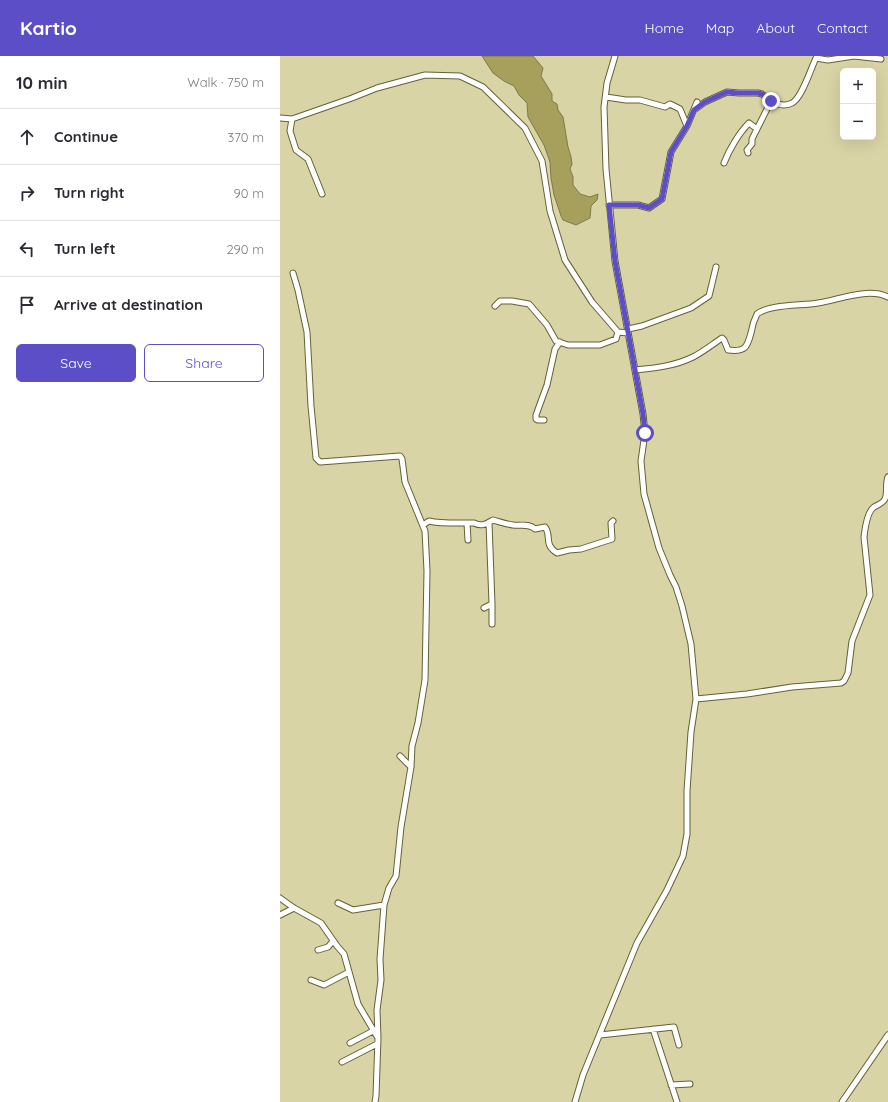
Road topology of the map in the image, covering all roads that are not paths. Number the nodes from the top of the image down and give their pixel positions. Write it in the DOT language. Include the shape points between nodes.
graph roads {
  1 [pos="615,56"];
  2 [pos="882,59"];
  3 [pos="606,97"];
  4 [pos="697,102"];
  5 [pos="770,102"];
  6 [pos="694,110"];
  7 [pos="280,118"];
  8 [pos="292,119"];
  9 [pos="687,126"];
  10 [pos="757,128"];
  11 [pos="748,153"];
  12 [pos="724,163"];
  13 [pos="322,194"];
  14 [pos="609,205"];
  15 [pos="716,267"];
  16 [pos="293,273"];
  17 [pos="888,297"];
  18 [pos="495,306"];
  19 [pos="628,331"];
  20 [pos="618,332"];
  21 [pos="560,342"];
  22 [pos="635,370"];
  23 [pos="544,420"];
  24 [pos="888,477"];
  25 [pos="613,521"];
  26 [pos="468,523"];
  27 [pos="489,523"];
  28 [pos="423,525"];
  29 [pos="468,540"];
  30 [pos="492,604"];
  31 [pos="484,608"];
  32 [pos="492,624"];
  33 [pos="696,699"];
  34 [pos="400,756"];
  35 [pos="411,768"];
  36 [pos="280,898"];
  37 [pos="338,903"];
  38 [pos="384,905"];
  39 [pos="294,908"];
  40 [pos="280,915"];
  41 [pos="333,941"];
  42 [pos="318,950"];
  43 [pos="349,972"];
  44 [pos="311,980"];
  45 [pos="654,1029"];
  46 [pos="373,1031"];
  47 [pos="600,1035"];
  48 [pos="888,1035"];
  49 [pos="378,1038"];
  50 [pos="350,1043"];
  51 [pos="377,1044"];
  52 [pos="679,1045"];
  53 [pos="342,1062"];
  54 [pos="690,1084"];
  55 [pos="671,1085"];
  56 [pos="375,1102"];
  57 [pos="575,1102"];
  58 [pos="677,1102"];
  59 [pos="842,1102"];
  1 -- 3 [label="street" via="607,83"];
  2 -- 5 [label="street" via="854,56 828,60 816,58 798,99 792,104 783,105"];
  3 -- 9 [label="street" via="640,100 665,107 670,104 680,109"];
  3 -- 14 [label="street" via="604,107"];
  4 -- 6 [label="street"];
  5 -- 6 [label="street" via="758,93 727,92"];
  5 -- 10 [label="street"];
  6 -- 9 [label="street"];
  7 -- 8 [label="street"];
  8 -- 13 [label="street" via="290,131 296,150 308,159"];
  8 -- 20 [label="street" via="377,88 425,75 460,76 483,87 525,128 542,161 550,211 565,260 592,302"];
  9 -- 14 [label="street" via="671,152 662,199 649,208 638,205"];
  10 -- 11 [label="street"];
  10 -- 12 [label="street" via="749,123"];
  14 -- 19 [label="street" via="615,261"];
  15 -- 19 [label="street" via="709,296 691,308"];
  16 -- 28 [label="street" via="307,332 316,458 320,462 400,456 405,482"];
  17 -- 22 [label="street" via="875,294 857,295 767,309 757,314 748,344 742,349 728,350 722,338 679,363 662,368"];
  18 -- 21 [label="street" via="500,301 529,304 547,325 556,341"];
  19 -- 20 [label="street"];
  19 -- 22 [label="street"];
  20 -- 21 [label="street" via="616,339 600,345 568,345"];
  21 -- 23 [label="street" via="555,349 547,385 536,415 536,419"];
  22 -- 33 [label="street" via="645,433 641,461 644,494 659,548 676,587 687,625"];
  24 -- 33 [label="street" via="885,499 870,511 865,529 870,595 852,641 848,673 844,681"];
  25 -- 27 [label="street" via="612,539 557,553 548,543 547,529 544,527 536,529 529,525 493,520"];
  26 -- 27 [label="street" via="474,522 483,526"];
  26 -- 28 [label="street" via="438,524 429,521"];
  26 -- 29 [label="street"];
  27 -- 30 [label="street"];
  28 -- 35 [label="street" via="427,571 425,680 412,746"];
  30 -- 31 [label="street"];
  30 -- 32 [label="street"];
  33 -- 47 [label="street" via="691,732 687,834 683,856 637,943"];
  34 -- 35 [label="street"];
  35 -- 38 [label="street" via="396,876"];
  36 -- 39 [label="street"];
  37 -- 38 [label="street" via="353,910"];
  38 -- 49 [label="street" via="377,1010"];
  39 -- 40 [label="street"];
  39 -- 41 [label="street" via="321,923"];
  41 -- 42 [label="street" via="328,947"];
  41 -- 43 [label="street" via="344,954"];
  43 -- 44 [label="street" via="324,985"];
  43 -- 46 [label="street" via="358,1004"];
  45 -- 47 [label="street"];
  45 -- 52 [label="street" via="674,1027"];
  45 -- 55 [label="street"];
  46 -- 49 [label="street"];
  46 -- 50 [label="street"];
  47 -- 57 [label="street"];
  48 -- 59 [label="street"];
  49 -- 51 [label="street"];
  51 -- 53 [label="street"];
  51 -- 56 [label="street"];
  54 -- 55 [label="street"];
  55 -- 58 [label="street"];
}
